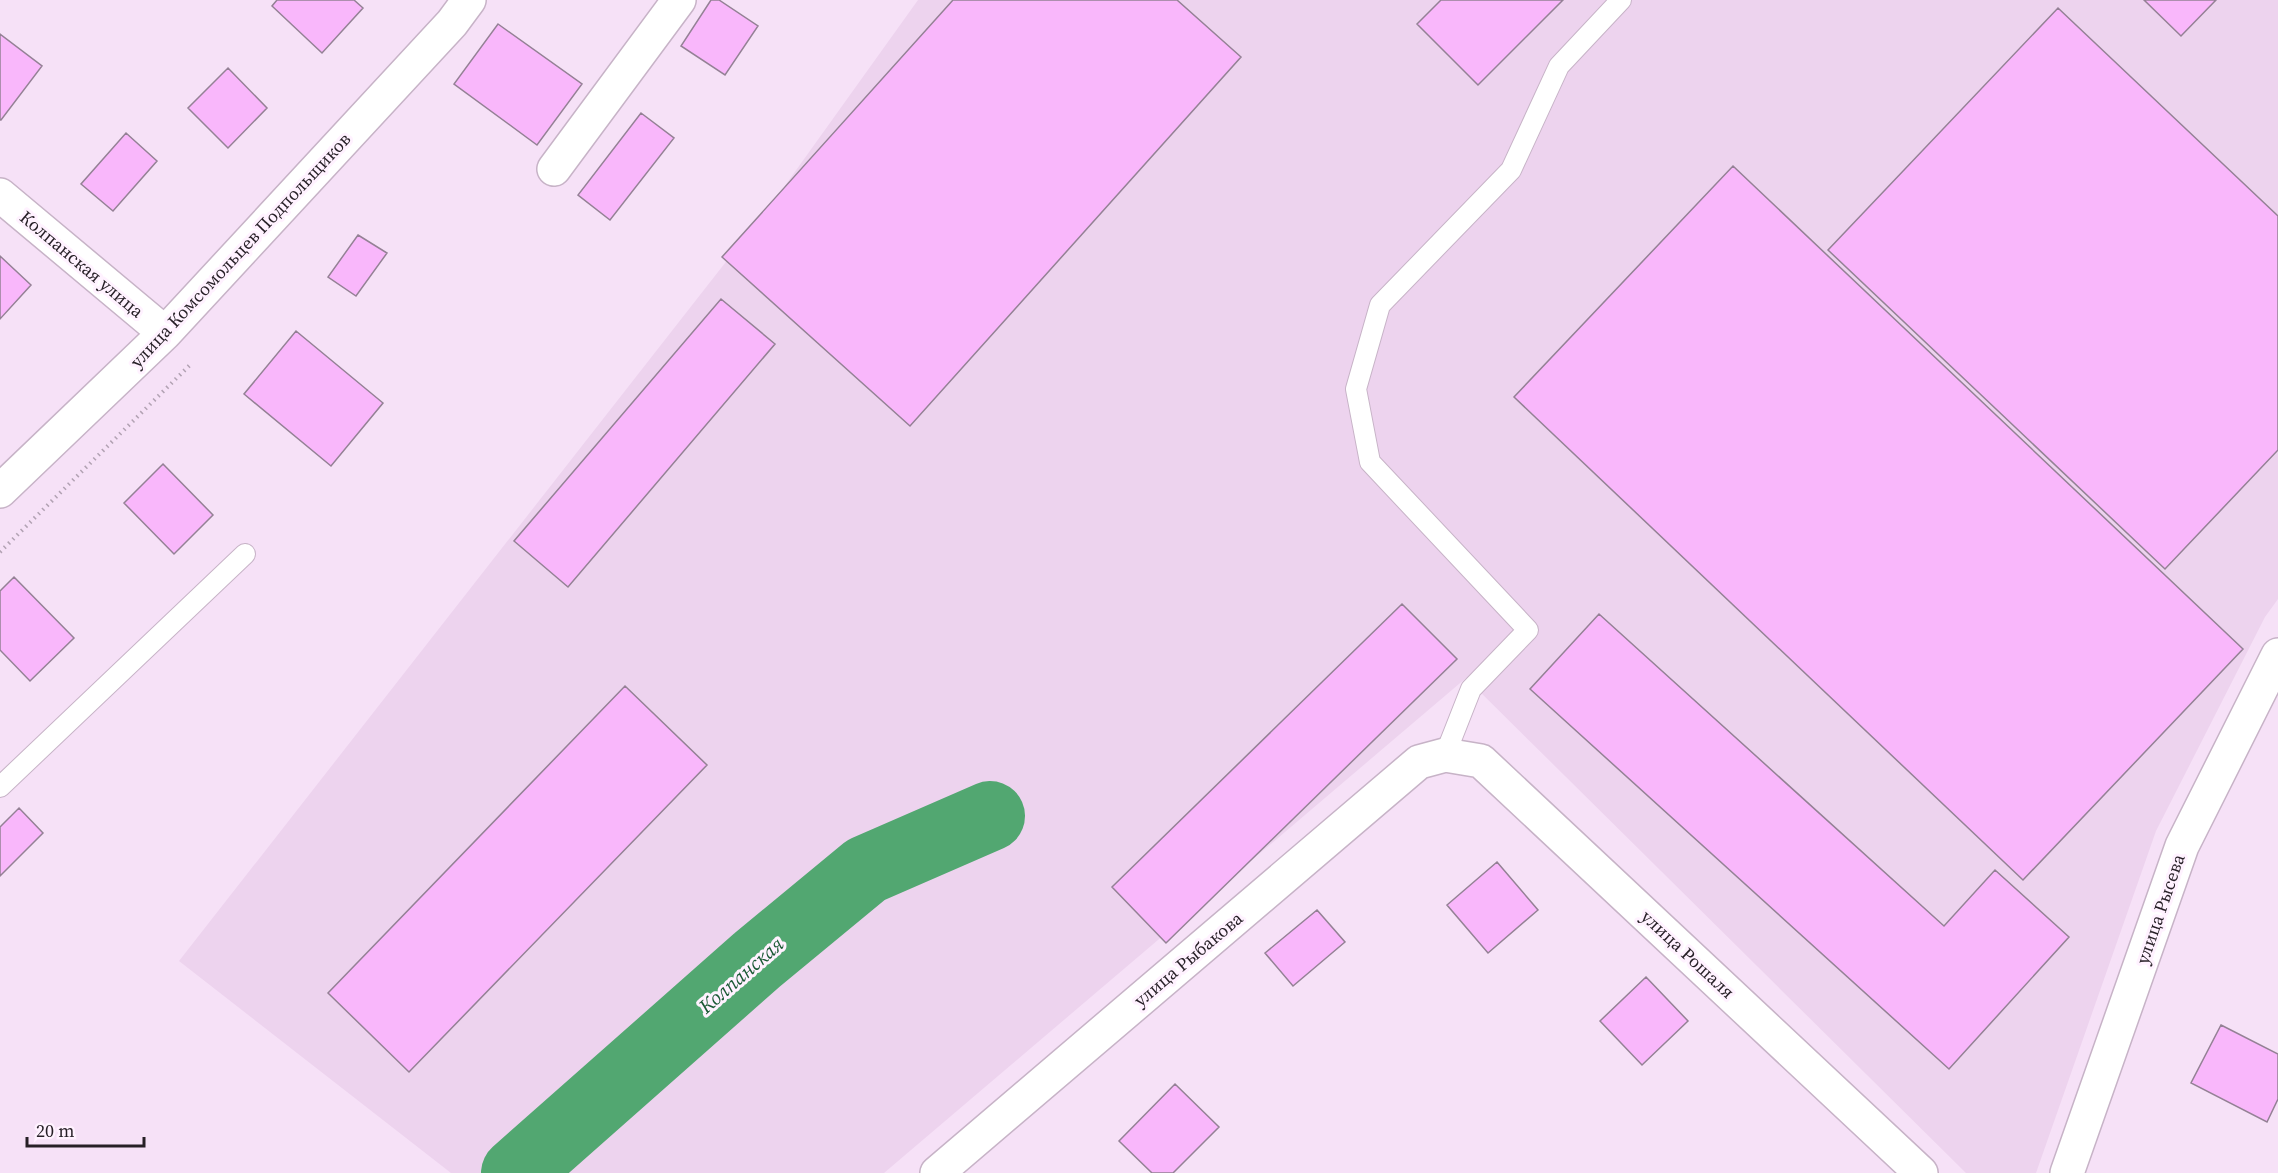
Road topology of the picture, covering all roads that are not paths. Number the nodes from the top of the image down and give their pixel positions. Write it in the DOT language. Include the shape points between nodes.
graph roads {
  1 [pos="469,0"];
  2 [pos="679,0"];
  3 [pos="1621,0"];
  4 [pos="554,169"];
  5 [pos="0,195"];
  6 [pos="165,333"];
  7 [pos="0,491"];
  8 [pos="245,554"];
  9 [pos="2278,655"];
  10 [pos="1445,755"];
  11 [pos="0,787"];
  12 [pos="937,1173"];
  13 [pos="1921,1173"];
  14 [pos="2067,1173"];
  1 -- 6 [label="street, улица Комсомольцев Подпольщиков"];
  2 -- 4 [label="street"];
  3 -- 10 [label="lane" via="1559,66 1511,170 1380,305 1356,389 1370,462 1528,630 1471,689"];
  5 -- 6 [label="street, Колпанская улица"];
  6 -- 7 [label="street, улица Комсомольцев Подпольщиков"];
  8 -- 11 [label="lane"];
  9 -- 14 [label="street, улица Рысева" via="2182,846"];
  10 -- 12 [label="street, улица Рыбакова" via="1419,762"];
  10 -- 13 [label="street, улица Рошаля" via="1480,761"];
}
